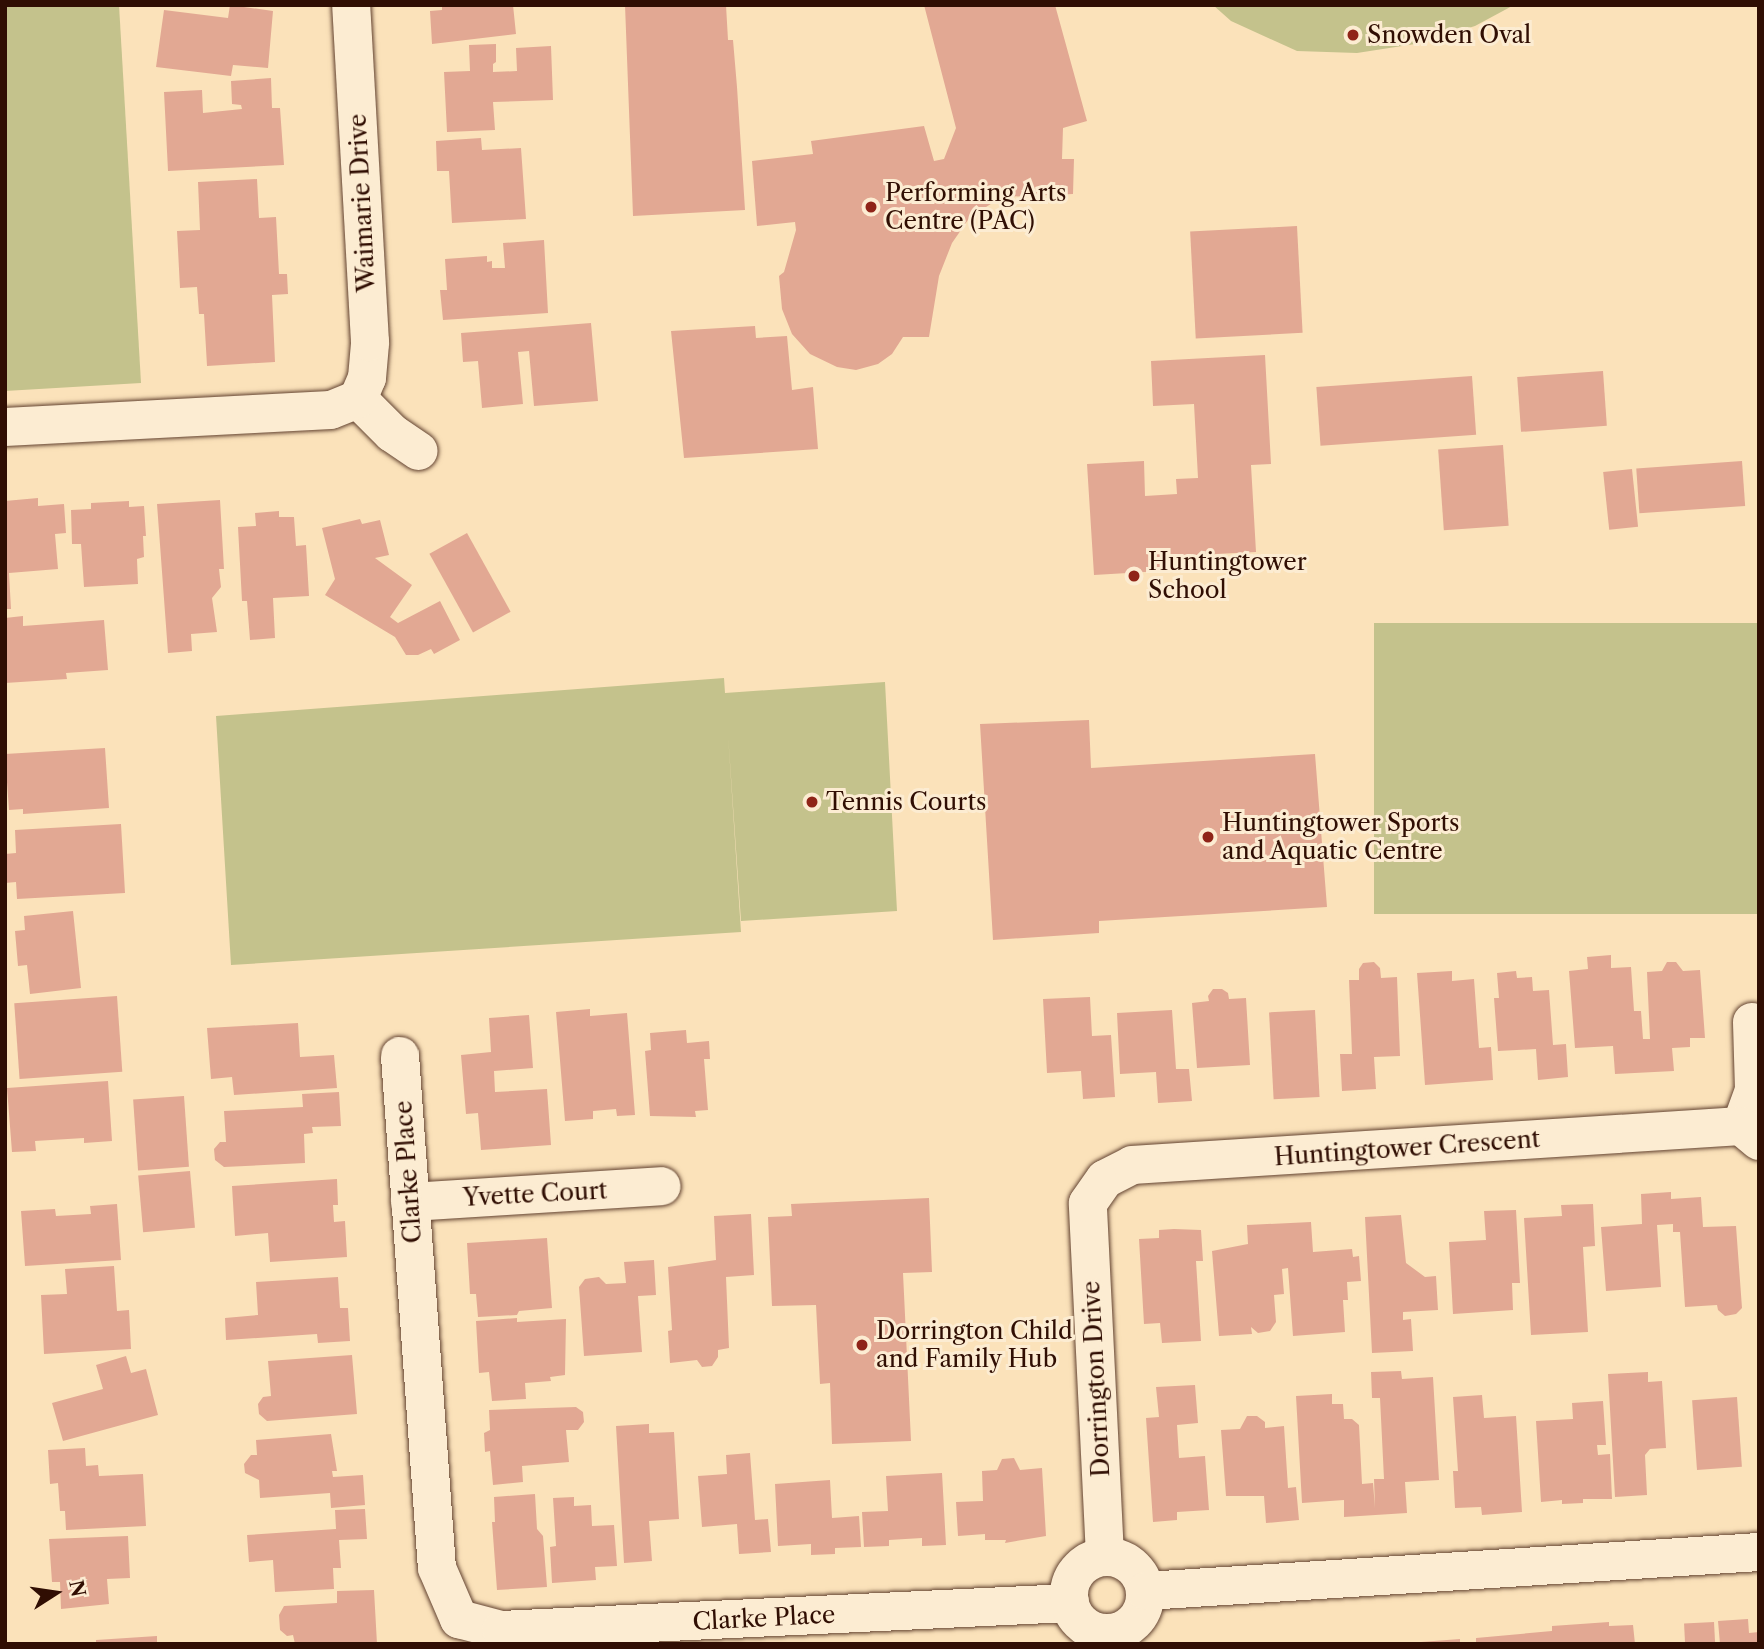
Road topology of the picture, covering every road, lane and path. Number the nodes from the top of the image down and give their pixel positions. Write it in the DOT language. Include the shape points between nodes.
graph roads {
  1 [pos="351,5"];
  2 [pos="358,399"];
  3 [pos="5,427"];
  4 [pos="419,452"];
  5 [pos="1752,1021"];
  6 [pos="400,1056"];
  7 [pos="1750,1134"];
  8 [pos="661,1186"];
  9 [pos="410,1202"];
  10 [pos="1088,1203"];
  11 [pos="1759,1552"];
  12 [pos="1105,1556"];
  13 [pos="1146,1591"];
  14 [pos="1070,1603"];
  15 [pos="455,1632"];
  16 [pos="1109,1639"];
  1 -- 2 [label="street, Waimarie Drive" via="370,342 367,377"];
  2 -- 3 [label="street" via="331,410"];
  2 -- 4 [label="street"];
  5 -- 7 [label="street, Huntingtower Crescent"];
  6 -- 9 [label="street, Clarke Place"];
  7 -- 10 [label="street, Huntingtower Crescent" via="1132,1165 1105,1179"];
  8 -- 9 [label="street, Yvette Court"];
  9 -- 15 [label="street, Clarke Place" via="437,1568"];
  10 -- 12 [label="street, Dorrington Drive"];
  11 -- 13 [label="street"];
  12 -- 13 [label="street" via="1131,1564"];
  12 -- 14 [label="street" via="1078,1570 1071,1581"];
  13 -- 16 [label="street" via="1139,1616"];
  14 -- 15 [label="street, Clarke Place"];
  14 -- 16 [label="street" via="1084,1625"];
}
